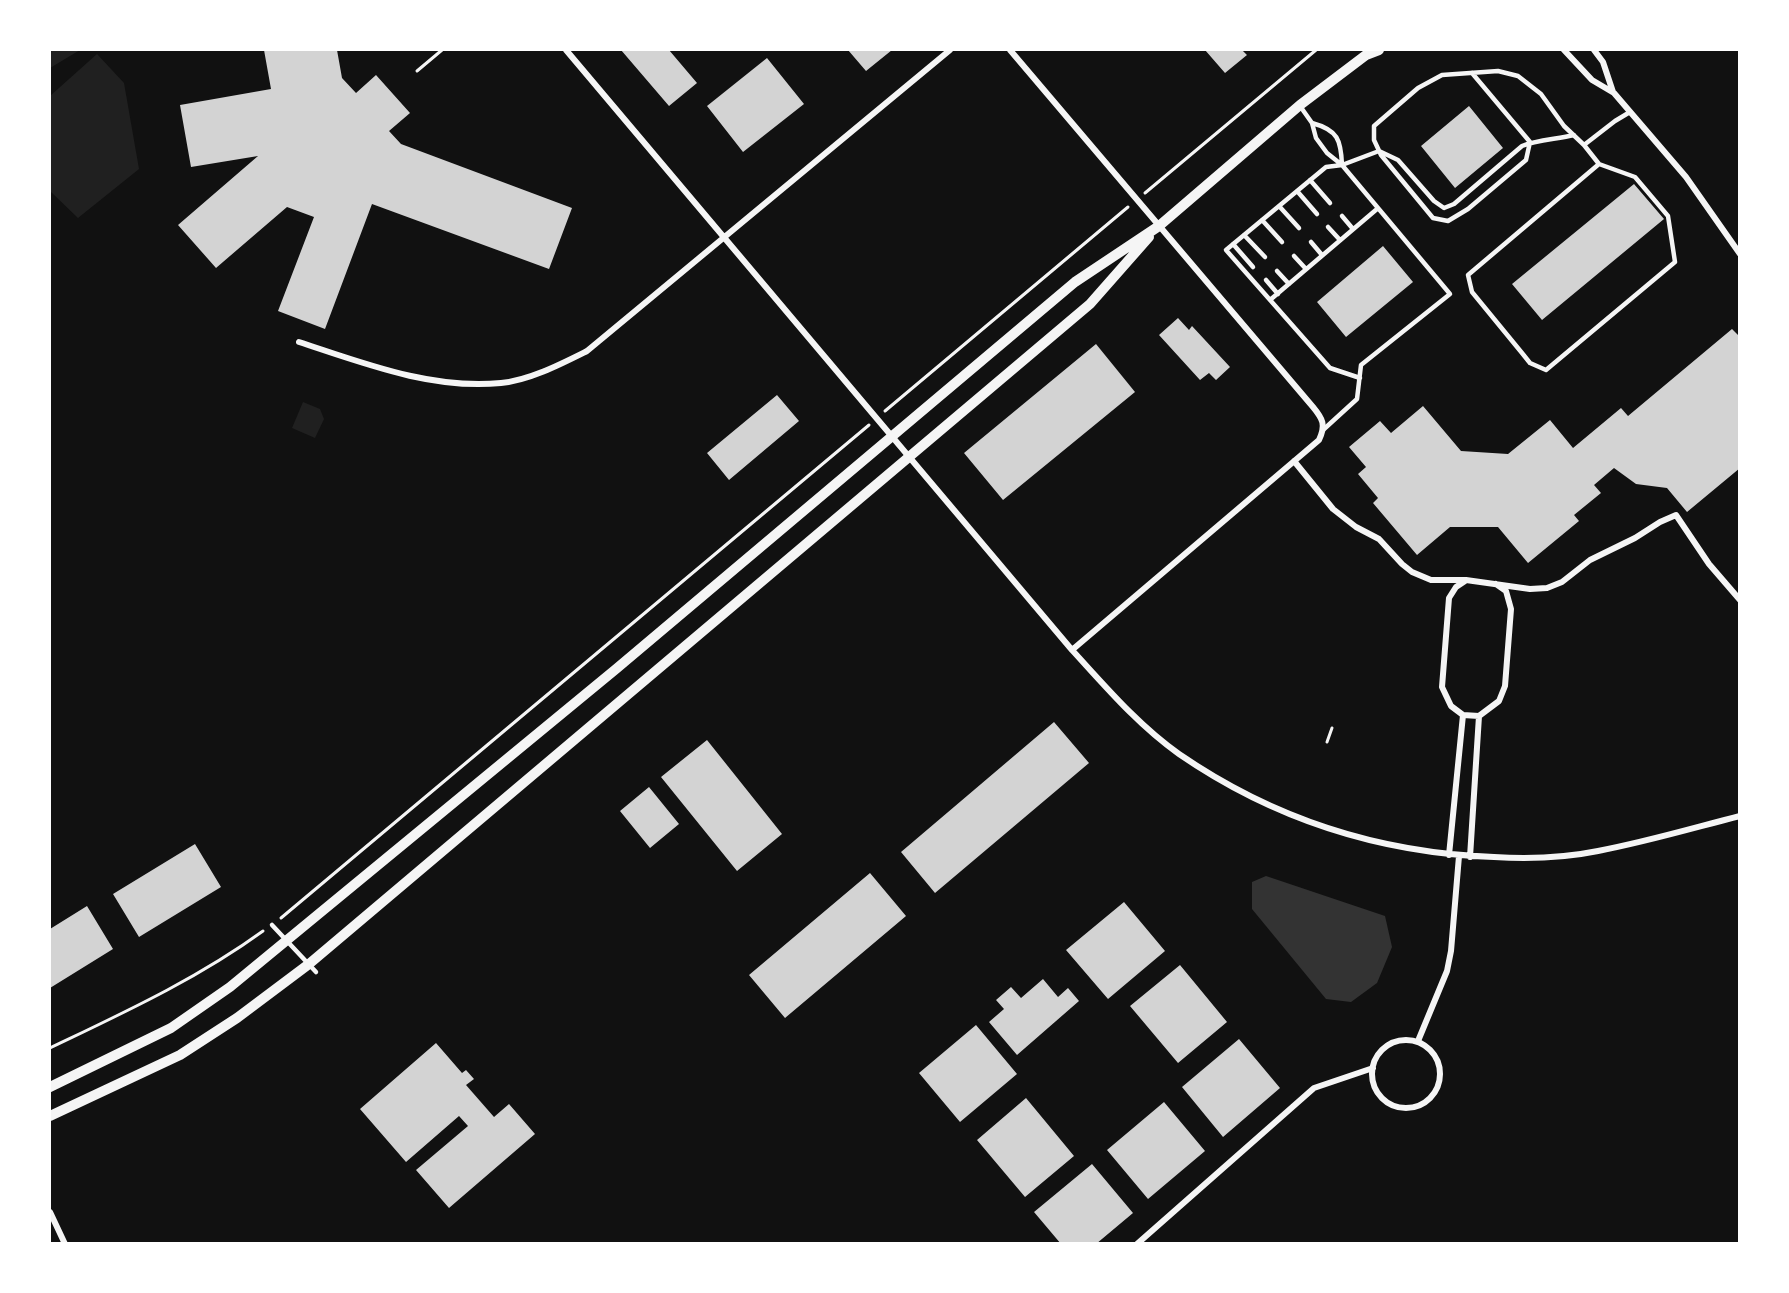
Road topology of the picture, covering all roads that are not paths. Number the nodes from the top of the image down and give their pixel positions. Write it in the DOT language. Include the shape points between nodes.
graph roads {
  1 [pos="566,50"];
  2 [pos="950,50"];
  3 [pos="1010,50"];
  4 [pos="1379,50"];
  5 [pos="1564,50"];
  6 [pos="1594,50"];
  7 [pos="1367,52"];
  8 [pos="1472,73"];
  9 [pos="1614,93"];
  10 [pos="1300,105"];
  11 [pos="1630,112"];
  12 [pos="1312,123"];
  13 [pos="1574,135"];
  14 [pos="1530,142"];
  15 [pos="1584,145"];
  16 [pos="1379,151"];
  17 [pos="1599,164"];
  18 [pos="1342,165"];
  19 [pos="1310,180"];
  20 [pos="1298,191"];
  21 [pos="1330,203"];
  22 [pos="1280,206"];
  23 [pos="1377,209"];
  24 [pos="1317,214"];
  25 [pos="1342,216"];
  26 [pos="1262,220"];
  27 [pos="1159,226"];
  28 [pos="1328,227"];
  29 [pos="1299,228"];
  30 [pos="1353,229"];
  31 [pos="1244,235"];
  32 [pos="724,237"];
  33 [pos="1340,240"];
  34 [pos="1282,242"];
  35 [pos="1311,242"];
  36 [pos="1233,244"];
  37 [pos="1740,254"];
  38 [pos="1322,255"];
  39 [pos="1294,256"];
  40 [pos="1265,257"];
  41 [pos="1254,267"];
  42 [pos="1306,270"];
  43 [pos="1277,271"];
  44 [pos="1266,280"];
  45 [pos="1289,284"];
  46 [pos="1278,294"];
  47 [pos="1270,300"];
  48 [pos="299,342"];
  49 [pos="1360,378"];
  50 [pos="1323,430"];
  51 [pos="890,436"];
  52 [pos="909,459"];
  53 [pos="1294,461"];
  54 [pos="1466,580"];
  55 [pos="1496,583"];
  56 [pos="1740,600"];
  57 [pos="1072,650"];
  58 [pos="1463,715"];
  59 [pos="1479,716"];
  60 [pos="1740,816"];
  61 [pos="1449,855"];
  62 [pos="1459,856"];
  63 [pos="1470,856"];
  64 [pos="272,925"];
  65 [pos="288,941"];
  66 [pos="313,968"];
  67 [pos="1418,1041"];
  68 [pos="1372,1068"];
  69 [pos="50,1087"];
  70 [pos="50,1116"];
  71 [pos="50,1212"];
  72 [pos="65,1244"];
  73 [pos="1137,1244"];
  1 -- 32 [label="street"];
  2 -- 32 [label="street"];
  3 -- 27 [label="street"];
  4 -- 7 [label="street"];
  5 -- 9 [label="street" via="1592,80"];
  6 -- 9 [label="street" via="1603,62"];
  7 -- 10 [label="street"];
  8 -- 13 [label="lane" via="1498,70 1518,76 1541,94"];
  8 -- 14 [label="lane"];
  8 -- 16 [label="lane" via="1442,75 1418,88 1374,126"];
  9 -- 11 [label="street"];
  10 -- 12 [label="lane"];
  10 -- 27 [label="street"];
  11 -- 15 [label="lane"];
  11 -- 37 [label="street" via="1686,177"];
  12 -- 18 [label="lane" via="1316,138"];
  12 -- 18 [label="lane" via="1328,128 1341,143"];
  13 -- 14 [label="lane"];
  13 -- 15 [label="lane"];
  14 -- 16 [label="lane" via="1444,208 1398,160"];
  14 -- 16 [label="lane" via="1526,160 1448,221 1433,218"];
  15 -- 17 [label="lane"];
  16 -- 18 [label="lane"];
  17 -- 17 [label="lane" via="1468,275 1472,292 1530,363 1546,370 1675,262 1668,216 1635,177"];
  18 -- 19 [label="lane" via="1326,166"];
  18 -- 23 [label="lane"];
  19 -- 20 [label="lane"];
  19 -- 21 [label="lane"];
  20 -- 22 [label="lane"];
  20 -- 24 [label="lane"];
  22 -- 26 [label="lane"];
  22 -- 29 [label="lane"];
  23 -- 30 [label="lane"];
  23 -- 49 [label="lane" via="1450,294 1361,365"];
  25 -- 30 [label="lane"];
  26 -- 31 [label="lane"];
  26 -- 34 [label="lane"];
  27 -- 50 [label="street" via="1313,406 1321,416"];
  27 -- 51 [label="street" via="1075,282"];
  27 -- 52 [label="street" via="1090,304"];
  28 -- 33 [label="lane"];
  30 -- 33 [label="lane"];
  31 -- 36 [label="lane"];
  31 -- 40 [label="lane"];
  32 -- 48 [label="street" via="587,351 553,369 502,383 452,383 404,375"];
  32 -- 51 [label="street"];
  33 -- 38 [label="lane"];
  35 -- 38 [label="lane"];
  36 -- 41 [label="lane"];
  36 -- 47 [label="lane" via="1226,250"];
  38 -- 42 [label="lane"];
  39 -- 42 [label="lane"];
  42 -- 45 [label="lane"];
  43 -- 45 [label="lane"];
  44 -- 46 [label="lane"];
  45 -- 46 [label="lane"];
  46 -- 47 [label="lane"];
  47 -- 49 [label="lane" via="1330,368"];
  49 -- 50 [label="lane" via="1357,399"];
  50 -- 53 [label="street" via="1319,440"];
  51 -- 52 [label="street"];
  51 -- 65 [label="street"];
  52 -- 57 [label="street"];
  52 -- 66 [label="street"];
  53 -- 54 [label="street" via="1333,509 1379,539 1412,572 1431,580"];
  53 -- 57 [label="street"];
  54 -- 55 [label="street"];
  54 -- 58 [label="street" via="1449,598 1442,687 1451,706"];
  55 -- 56 [label="street" via="1547,588 1562,582 1590,560 1676,515 1709,564"];
  55 -- 59 [label="street" via="1506,591 1511,609 1505,686 1499,701"];
  57 -- 61 [label="street" via="1130,712 1179,753 1230,786 1340,834"];
  58 -- 59 [label="street"];
  58 -- 61 [label="street"];
  59 -- 63 [label="street"];
  60 -- 63 [label="street" via="1598,851 1532,859"];
  61 -- 62 [label="street"];
  62 -- 63 [label="street"];
  62 -- 67 [label="street" via="1447,971"];
  64 -- 65 [label="lane"];
  65 -- 66 [label="lane"];
  65 -- 69 [label="street" via="171,1028"];
  66 -- 70 [label="street" via="180,1054"];
  67 -- 68 [label="street" via="1406,1039 1384,1047"];
  67 -- 68 [label="street" via="1436,1056 1440,1066 1438,1087 1424,1103 1404,1108 1384,1100 1376,1090"];
  68 -- 73 [label="street" via="1314,1088"];
  71 -- 72 [label="street"];
}
